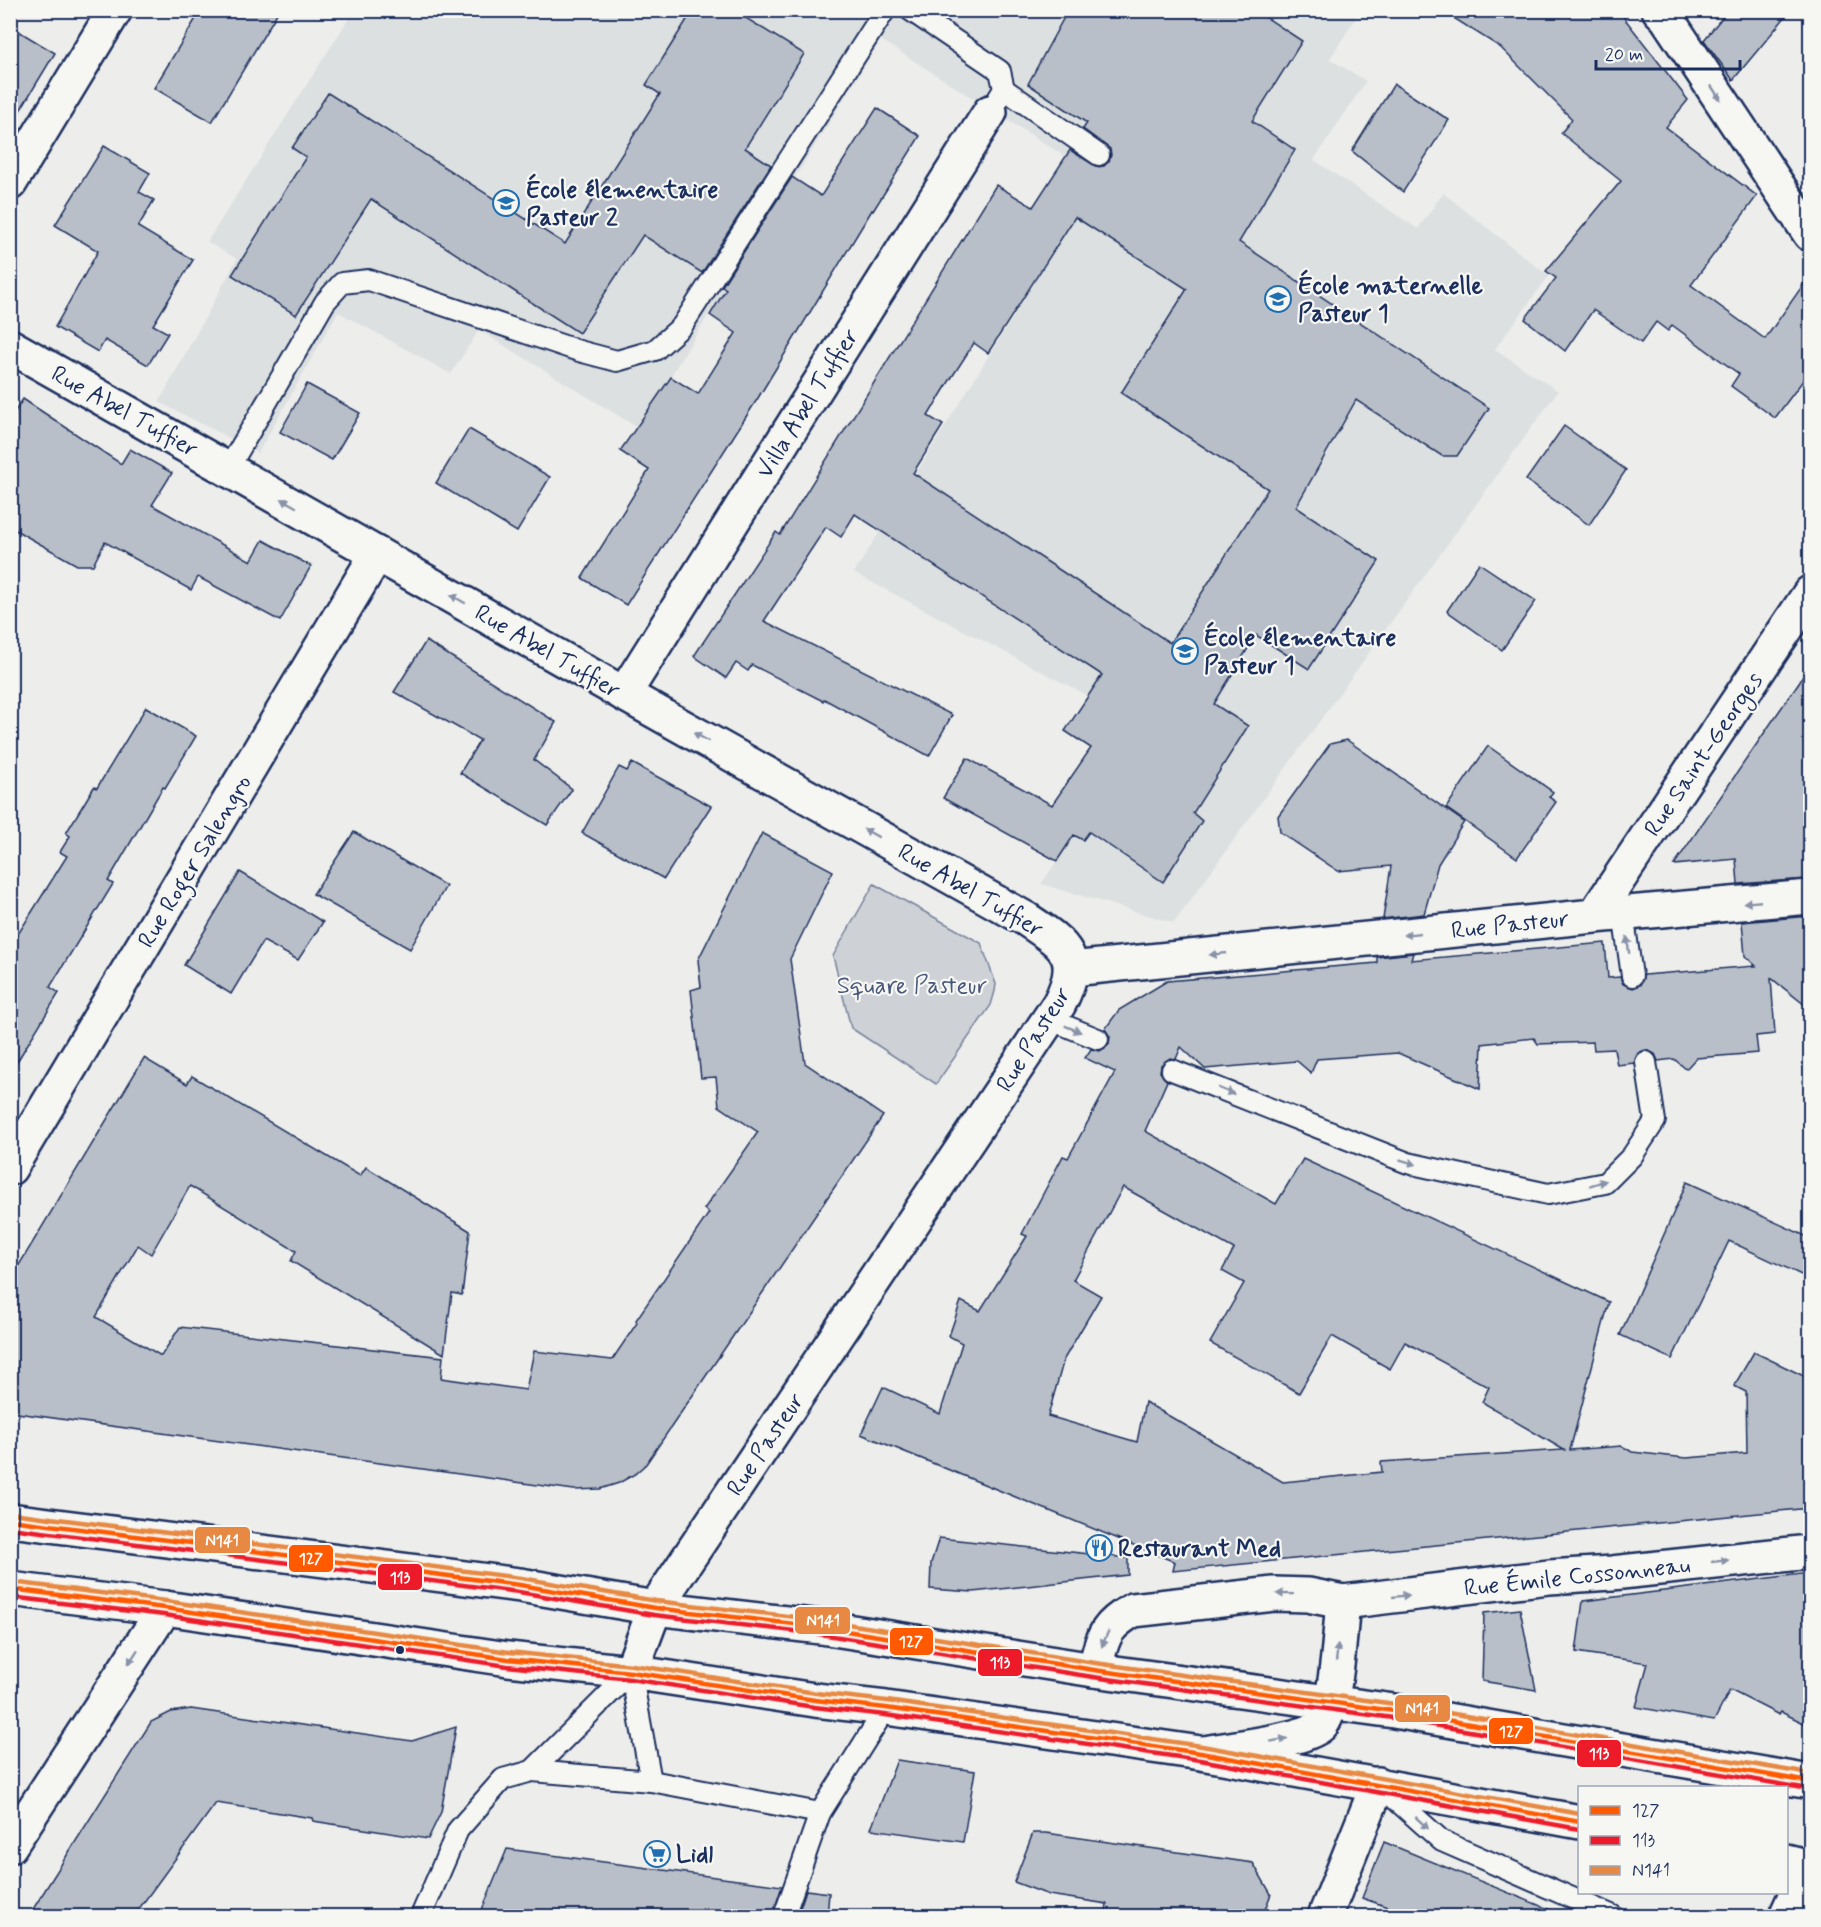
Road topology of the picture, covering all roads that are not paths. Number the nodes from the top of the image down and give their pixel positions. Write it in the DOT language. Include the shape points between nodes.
graph roads {
  1 [pos="115,10"];
  2 [pos="885,10"];
  3 [pos="910,10"];
  4 [pos="1659,10"];
  5 [pos="997,101"];
  6 [pos="1099,155"];
  7 [pos="10,183"];
  8 [pos="1810,234"];
  9 [pos="10,346"];
  10 [pos="228,470"];
  11 [pos="377,554"];
  12 [pos="1810,593"];
  13 [pos="624,694"];
  14 [pos="1810,897"];
  15 [pos="1609,914"];
  16 [pos="1071,969"];
  17 [pos="1632,976"];
  18 [pos="1049,1019"];
  19 [pos="1098,1039"];
  20 [pos="1646,1062"];
  21 [pos="1172,1070"];
  22 [pos="10,1168"];
  23 [pos="10,1520"];
  24 [pos="1810,1552"];
  25 [pos="10,1589"];
  26 [pos="1343,1602"];
  27 [pos="165,1608"];
  28 [pos="655,1608"];
  29 [pos="1094,1670"];
  30 [pos="631,1672"];
  31 [pos="1332,1703"];
  32 [pos="886,1708"];
  33 [pos="1201,1754"];
  34 [pos="532,1771"];
  35 [pos="651,1781"];
  36 [pos="1810,1782"];
  37 [pos="1378,1784"];
  38 [pos="820,1813"];
  39 [pos="1578,1822"];
  40 [pos="10,1846"];
  41 [pos="1802,1865"];
  42 [pos="421,1917"];
  43 [pos="784,1917"];
  44 [pos="1325,1917"];
  45 [pos="1613,1917"];
  46 [pos="1786,1917"];
  1 -- 7 [label="street"];
  2 -- 10 [label="lane" via="682,326 655,350 617,361 369,280 342,283 325,302"];
  3 -- 5 [label="lane" via="1000,71"];
  4 -- 8 [label="street, one-way"];
  5 -- 6 [label="lane"];
  5 -- 13 [label="street, Villa Abel Tuffier"];
  9 -- 10 [label="street, Rue Abel Tuffier"];
  11 -- 10 [label="street, Rue Abel Tuffier, one-way"];
  13 -- 11 [label="street, Rue Abel Tuffier, one-way"];
  11 -- 22 [label="street, Rue Roger Salengro"];
  12 -- 15 [label="street, Rue Saint-Georges"];
  16 -- 13 [label="street, Rue Abel Tuffier, one-way" via="1066,951 1026,919"];
  14 -- 15 [label="street, Rue Pasteur, one-way"];
  15 -- 16 [label="street, Rue Pasteur, one-way"];
  17 -- 15 [label="lane, one-way"];
  16 -- 18 [label="street, Rue Pasteur" via="1069,985"];
  18 -- 19 [label="lane, one-way"];
  18 -- 28 [label="street, Rue Pasteur"];
  21 -- 20 [label="lane, one-way" via="1408,1163 1548,1194 1605,1183 1632,1156 1655,1121"];
  23 -- 28 [label="street" via="520,1585"];
  26 -- 24 [label="street, Rue Émile Cossonneau, one-way"];
  25 -- 27 [label="street"];
  26 -- 29 [label="street, Rue Émile Cossonneau, one-way" via="1274,1594 1133,1610 1114,1621 1104,1635"];
  31 -- 26 [label="street, one-way"];
  27 -- 30 [label="street" via="508,1659"];
  27 -- 40 [label="street, one-way"];
  28 -- 29 [label="street" via="821,1627"];
  28 -- 30 [label="street, Rue Pasteur"];
  29 -- 31 [label="street"];
  30 -- 32 [label="street"];
  30 -- 34 [label="lane"];
  30 -- 35 [label="lane"];
  33 -- 31 [label="street, one-way" via="1303,1735 1321,1725"];
  31 -- 36 [label="street"];
  32 -- 33 [label="street"];
  32 -- 38 [label="lane"];
  33 -- 37 [label="street"];
  34 -- 35 [label="lane"];
  34 -- 42 [label="lane" via="503,1779 458,1830"];
  35 -- 38 [label="lane"];
  37 -- 39 [label="street"];
  37 -- 44 [label="street"];
  37 -- 45 [label="lane, one-way" via="1442,1840"];
  38 -- 43 [label="lane"];
  41 -- 46 [label="street"];
}
